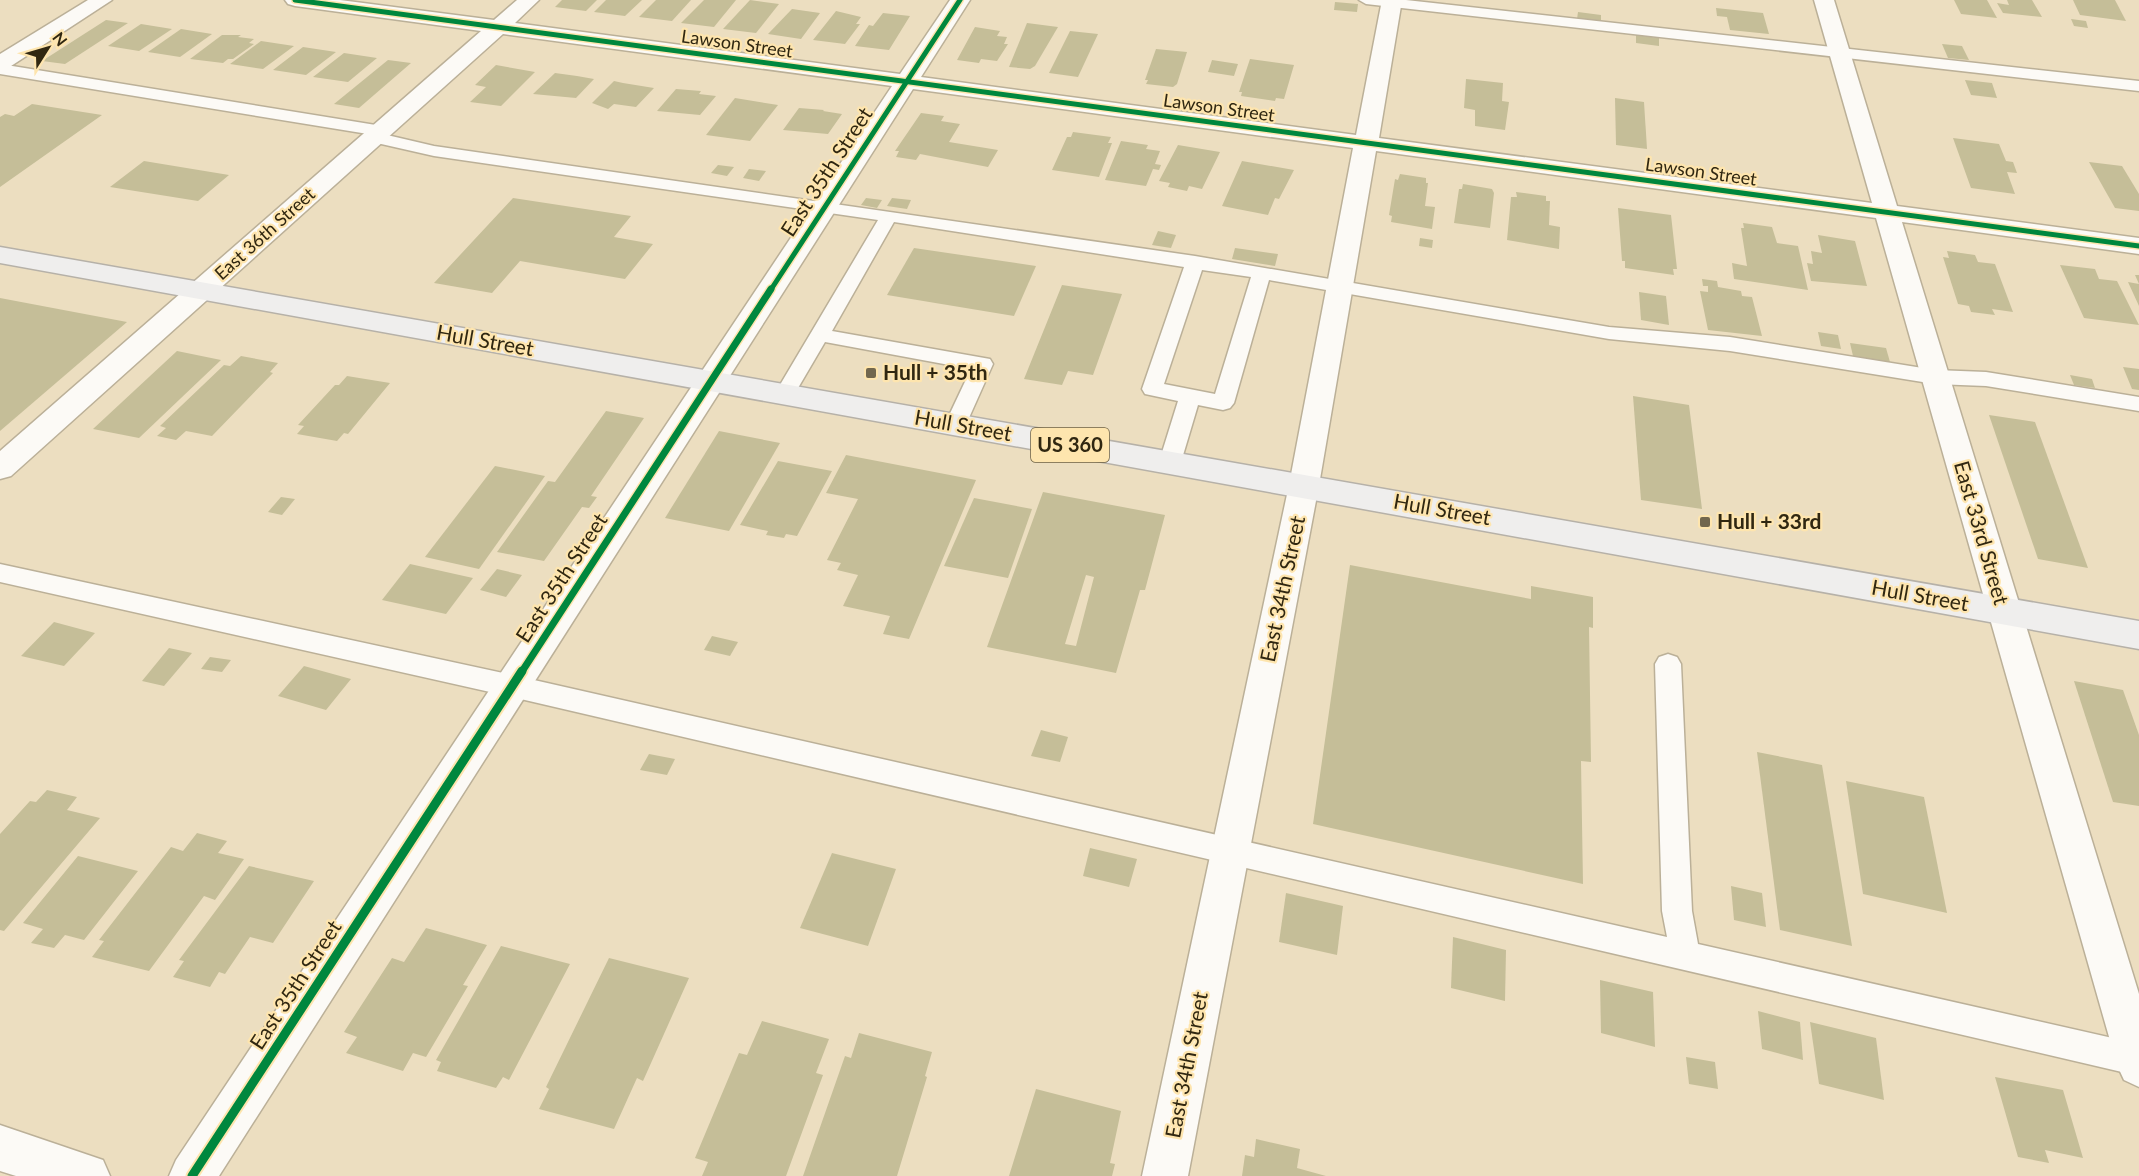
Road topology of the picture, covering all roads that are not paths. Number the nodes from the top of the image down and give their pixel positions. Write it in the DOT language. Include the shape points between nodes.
graph roads {
  1 [pos="102,0"];
  2 [pos="295,0"];
  3 [pos="529,0"];
  4 [pos="960,0"];
  5 [pos="1366,0"];
  6 [pos="1824,0"];
  7 [pos="1392,1"];
  8 [pos="499,27"];
  9 [pos="1839,53"];
  10 [pos="0,63"];
  11 [pos="0,69"];
  12 [pos="907,82"];
  13 [pos="2139,86"];
  14 [pos="378,134"];
  15 [pos="1365,143"];
  16 [pos="827,206"];
  17 [pos="1886,212"];
  18 [pos="889,216"];
  19 [pos="2139,246"];
  20 [pos="0,255"];
  21 [pos="1195,262"];
  22 [pos="1263,273"];
  23 [pos="1341,285"];
  24 [pos="201,291"];
  25 [pos="819,335"];
  26 [pos="1935,377"];
  27 [pos="713,381"];
  28 [pos="784,394"];
  29 [pos="1190,396"];
  30 [pos="2139,404"];
  31 [pos="956,424"];
  32 [pos="1170,462"];
  33 [pos="0,468"];
  34 [pos="1304,485"];
  35 [pos="0,573"];
  36 [pos="2004,611"];
  37 [pos="2139,635"];
  38 [pos="1668,664"];
  39 [pos="512,686"];
  40 [pos="1229,852"];
  41 [pos="1685,957"];
  42 [pos="2138,1062"];
  43 [pos="0,1148"];
  44 [pos="87,1176"];
  45 [pos="192,1176"];
  46 [pos="1165,1176"];
  1 -- 10 [label="street"];
  2 -- 8 [label="street, Lawson Street"];
  3 -- 8 [label="street, East 36th Street"];
  4 -- 12 [label="street, East 35th Street"];
  5 -- 7 [label="lane"];
  6 -- 9 [label="street, East 33rd Street"];
  7 -- 9 [label="lane"];
  7 -- 15 [label="street, East 34th Street"];
  8 -- 12 [label="street, Lawson Street"];
  8 -- 14 [label="street, East 36th Street"];
  9 -- 13 [label="lane"];
  9 -- 17 [label="street, East 33rd Street"];
  11 -- 14 [label="lane"];
  12 -- 15 [label="street, Lawson Street"];
  12 -- 16 [label="street, East 35th Street"];
  14 -- 16 [label="lane" via="434,151"];
  14 -- 24 [label="street, East 36th Street"];
  15 -- 17 [label="street, Lawson Street"];
  15 -- 23 [label="street, East 34th Street"];
  16 -- 18 [label="lane"];
  16 -- 27 [label="street, East 35th Street"];
  17 -- 19 [label="street, Lawson Street"];
  17 -- 26 [label="street, East 33rd Street"];
  18 -- 21 [label="lane"];
  18 -- 25 [label="lane"];
  20 -- 24 [label="main road, Hull Street / US 360"];
  21 -- 22 [label="lane"];
  21 -- 29 [label="lane" via="1152,389"];
  22 -- 23 [label="lane"];
  22 -- 29 [label="lane" via="1223,403"];
  23 -- 26 [label="lane" via="1609,333 1730,344"];
  23 -- 34 [label="street, East 34th Street"];
  24 -- 27 [label="main road, Hull Street / US 360"];
  24 -- 33 [label="street, East 36th Street"];
  25 -- 28 [label="lane"];
  25 -- 31 [label="lane" via="983,364"];
  26 -- 30 [label="lane" via="1986,380"];
  26 -- 36 [label="street, East 33rd Street"];
  27 -- 28 [label="main road, Hull Street / US 360"];
  27 -- 39 [label="street, East 35th Street"];
  28 -- 31 [label="main road, Hull Street / US 360"];
  29 -- 32 [label="lane"];
  31 -- 32 [label="main road, Hull Street / US 360"];
  32 -- 34 [label="main road, Hull Street / US 360"];
  34 -- 36 [label="main road, Hull Street / US 360"];
  34 -- 40 [label="street, East 34th Street"];
  35 -- 39 [label="lane"];
  36 -- 37 [label="main road, Hull Street / US 360"];
  36 -- 42 [label="street, East 33rd Street"];
  38 -- 41 [label="lane" via="1677,911"];
  39 -- 40 [label="lane"];
  39 -- 45 [label="street, East 35th Street"];
  40 -- 41 [label="lane"];
  40 -- 46 [label="street, East 34th Street"];
  41 -- 42 [label="lane"];
  43 -- 44 [label="street"];
}
